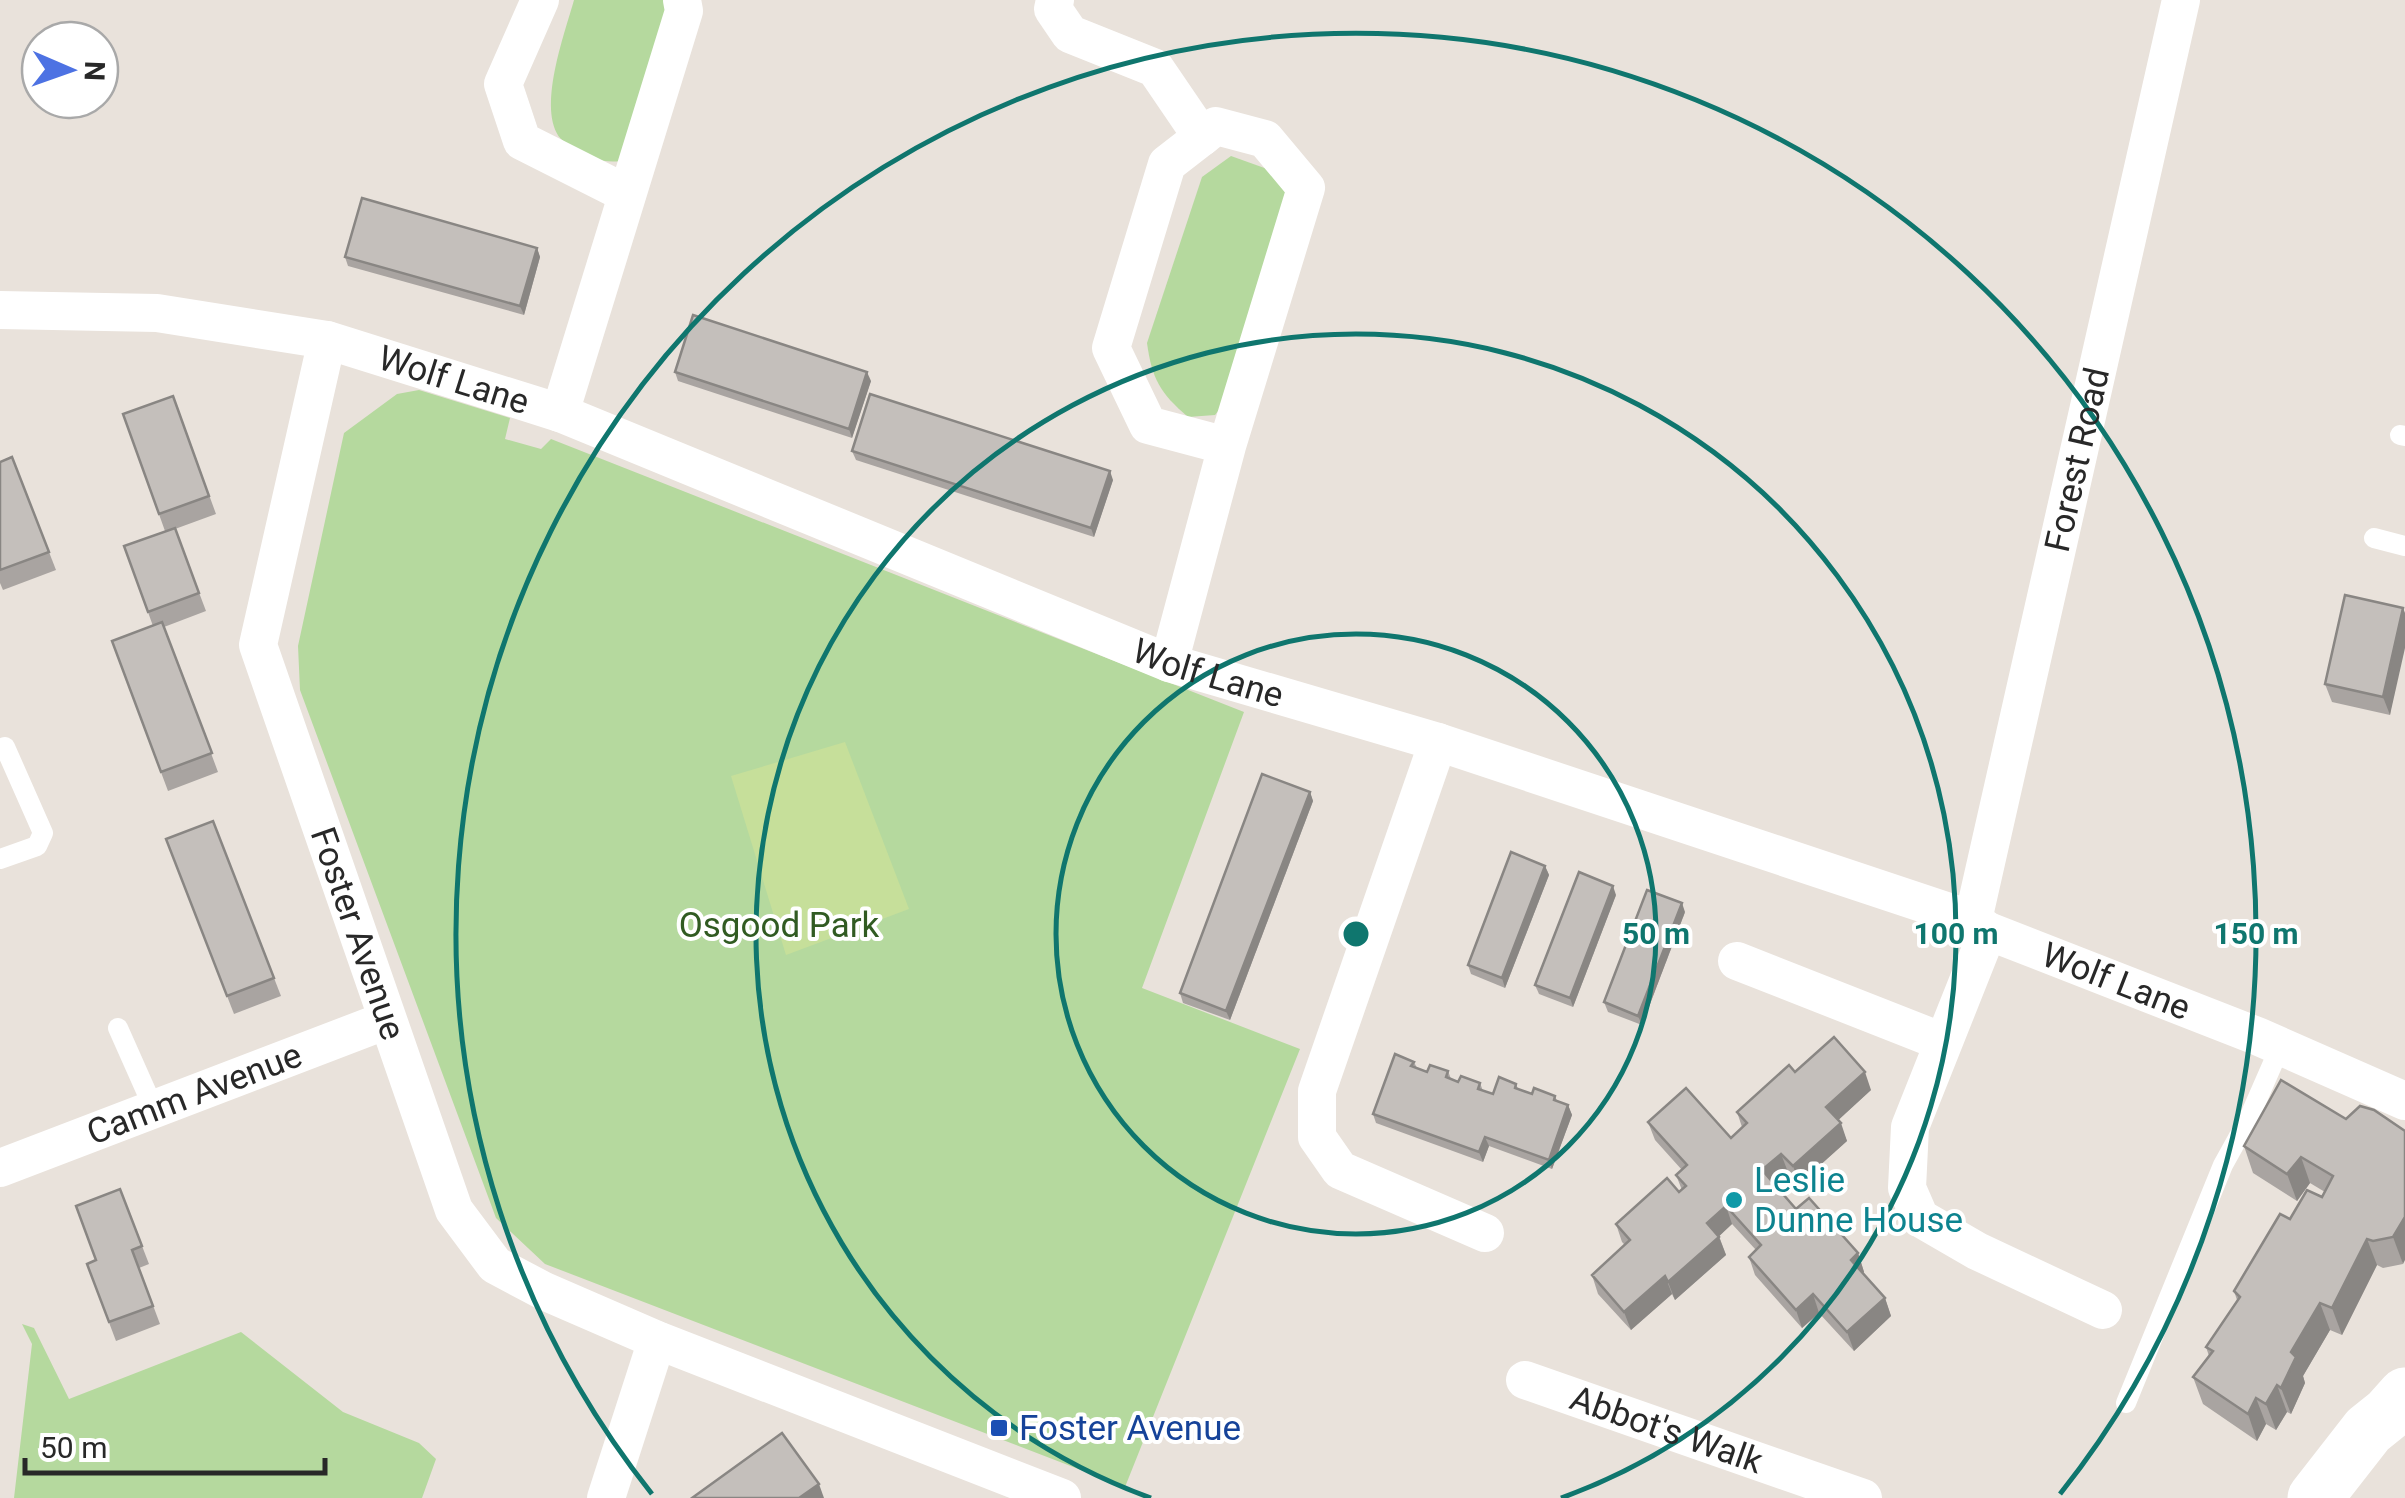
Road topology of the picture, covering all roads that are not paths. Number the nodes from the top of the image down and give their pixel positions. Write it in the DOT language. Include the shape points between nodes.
graph roads {
  1 [pos="540,0"];
  2 [pos="682,0"];
  3 [pos="1055,0"];
  4 [pos="2180,0"];
  5 [pos="1202,137"];
  6 [pos="627,194"];
  7 [pos="0,310"];
  8 [pos="327,340"];
  9 [pos="560,412"];
  10 [pos="1227,446"];
  11 [pos="2374,538"];
  12 [pos="2405,546"];
  13 [pos="1170,663"];
  14 [pos="1438,742"];
  15 [pos="6,748"];
  16 [pos="0,859"];
  17 [pos="1980,926"];
  18 [pos="1737,961"];
  19 [pos="387,1020"];
  20 [pos="118,1028"];
  21 [pos="1943,1042"];
  22 [pos="2280,1047"];
  23 [pos="2405,1101"];
  24 [pos="154,1109"];
  25 [pos="0,1168"];
  26 [pos="1485,1233"];
  27 [pos="2103,1310"];
  28 [pos="657,1340"];
  29 [pos="1525,1380"];
  30 [pos="2126,1403"];
  31 [pos="2399,1407"];
  32 [pos="606,1498"];
  33 [pos="1062,1498"];
  34 [pos="1863,1498"];
  35 [pos="2314,1498"];
  1 -- 6 [label="street" via="503,84 522,142"];
  2 -- 6 [label="street"];
  3 -- 5 [label="street" via="1053,9 1070,34 1155,68"];
  4 -- 17 [label="street, Forest Road"];
  5 -- 10 [label="street" via="1216,126 1265,138 1306,188"];
  5 -- 10 [label="street" via="1168,164 1111,348 1148,425"];
  6 -- 9 [label="street"];
  7 -- 8 [label="street, Wolf Lane" via="157,312"];
  8 -- 9 [label="street, Wolf Lane"];
  8 -- 19 [label="street, Foster Avenue" via="258,645"];
  9 -- 13 [label="street, Wolf Lane"];
  10 -- 13 [label="street"];
  11 -- 12 [label="lane"];
  13 -- 14 [label="street, Wolf Lane"];
  14 -- 17 [label="street, Wolf Lane"];
  14 -- 26 [label="street" via="1318,1091 1317,1137 1340,1170"];
  15 -- 16 [label="lane" via="42,832 37,846"];
  17 -- 21 [label="street, Forest Road"];
  17 -- 22 [label="street, Wolf Lane"];
  18 -- 21 [label="street"];
  19 -- 24 [label="street, Camm Avenue"];
  19 -- 28 [label="street, Foster Avenue" via="454,1210 495,1265"];
  20 -- 24 [label="lane"];
  21 -- 27 [label="street, Forest Road" via="1910,1127 1907,1188 1920,1218"];
  22 -- 23 [label="street, Wolf Lane"];
  22 -- 30 [label="lane" via="2223,1165"];
  24 -- 25 [label="street, Camm Avenue"];
  28 -- 32 [label="street"];
  28 -- 33 [label="street, Foster Avenue"];
  29 -- 34 [label="street, Abbot's Walk"];
  31 -- 35 [label="street" via="2368,1430"];
}
